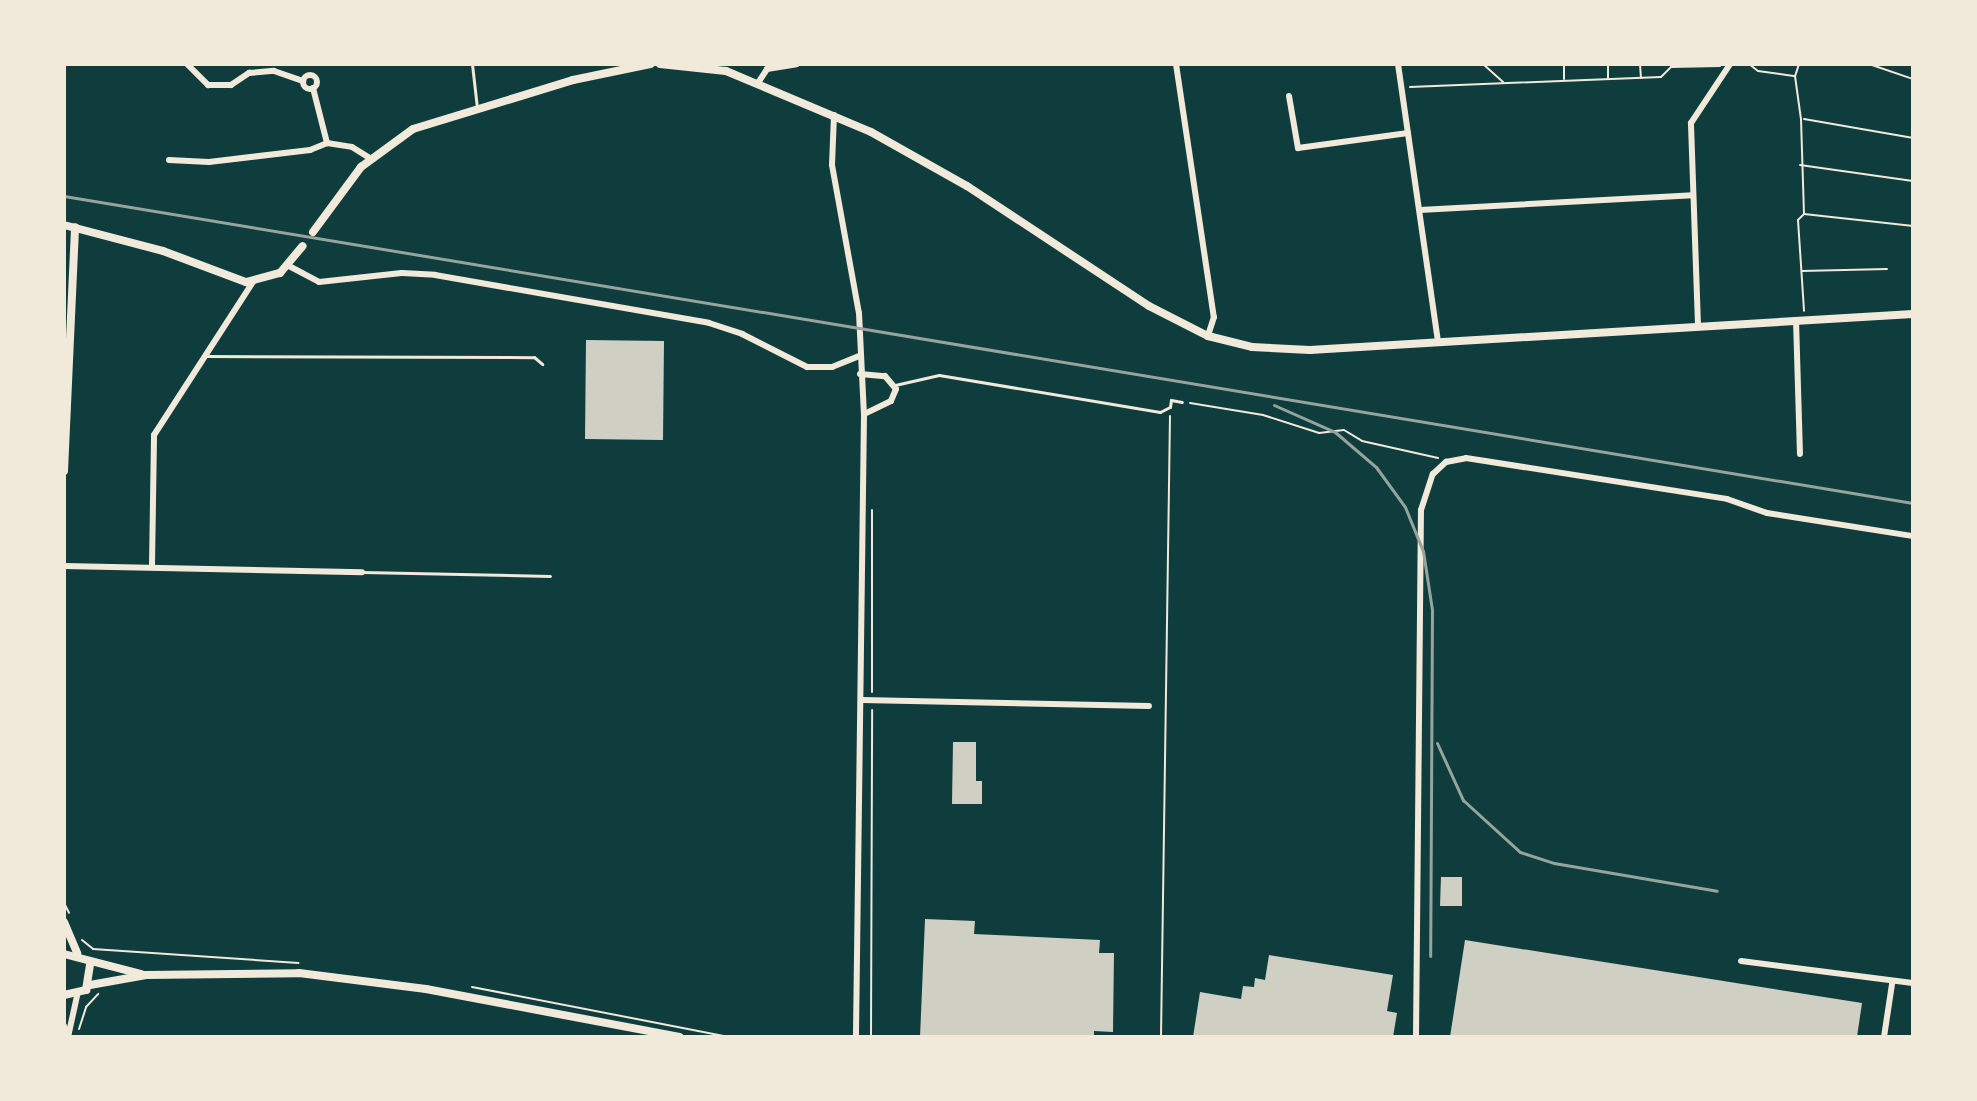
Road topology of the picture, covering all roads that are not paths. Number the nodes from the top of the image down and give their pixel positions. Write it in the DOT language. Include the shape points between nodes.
graph roads {
  1 [pos="187,64"];
  2 [pos="312,64"];
  3 [pos="472,64"];
  4 [pos="650,64"];
  5 [pos="660,64"];
  6 [pos="676,64"];
  7 [pos="797,64"];
  8 [pos="1176,64"];
  9 [pos="1398,64"];
  10 [pos="1730,65"];
  11 [pos="712,66"];
  12 [pos="311,75"];
  13 [pos="303,81"];
  14 [pos="758,83"];
  15 [pos="313,88"];
  16 [pos="1289,96"];
  17 [pos="477,108"];
  18 [pos="834,115"];
  19 [pos="1408,133"];
  20 [pos="327,143"];
  21 [pos="371,159"];
  22 [pos="169,160"];
  23 [pos="1693,195"];
  24 [pos="1420,210"];
  25 [pos="64,225"];
  26 [pos="75,227"];
  27 [pos="313,232"];
  28 [pos="303,246"];
  29 [pos="289,266"];
  30 [pos="66,273"];
  31 [pos="253,282"];
  32 [pos="1913,314"];
  33 [pos="1801,320"];
  34 [pos="1698,325"];
  35 [pos="1208,336"];
  36 [pos="1438,342"];
  37 [pos="203,355"];
  38 [pos="859,356"];
  39 [pos="542,364"];
  40 [pos="860,374"];
  41 [pos="895,385"];
  42 [pos="1182,402"];
  43 [pos="864,414"];
  44 [pos="1800,454"];
  45 [pos="64,471"];
  46 [pos="1913,536"];
  47 [pos="152,565"];
  48 [pos="64,566"];
  49 [pos="362,572"];
  50 [pos="550,576"];
  51 [pos="862,700"];
  52 [pos="1149,706"];
  53 [pos="64,922"];
  54 [pos="77,953"];
  55 [pos="64,954"];
  56 [pos="1741,961"];
  57 [pos="90,964"];
  58 [pos="146,975"];
  59 [pos="1913,983"];
  60 [pos="1892,984"];
  61 [pos="90,985"];
  62 [pos="64,995"];
  63 [pos="77,996"];
  64 [pos="64,1026"];
  65 [pos="66,1037"];
  66 [pos="680,1037"];
  67 [pos="856,1037"];
  68 [pos="1416,1037"];
  69 [pos="1884,1037"];
  1 -- 13 [label="street" via="208,85 231,85 249,73 274,71"];
  2 -- 12 [label="street"];
  3 -- 17 [label="lane"];
  4 -- 17 [label="street"];
  5 -- 6 [label="street"];
  6 -- 11 [label="street"];
  7 -- 14 [label="street" via="767,69"];
  8 -- 35 [label="street" via="1214,317"];
  9 -- 19 [label="street"];
  10 -- 23 [label="street" via="1691,123"];
  11 -- 14 [label="street"];
  12 -- 13 [label="street"];
  12 -- 15 [label="street" via="317,83"];
  13 -- 15 [label="street"];
  14 -- 18 [label="street"];
  15 -- 20 [label="street"];
  16 -- 19 [label="street" via="1298,148"];
  17 -- 21 [label="street" via="413,129"];
  18 -- 35 [label="street" via="941,170 1149,306"];
  18 -- 38 [label="street" via="832,165 854,275"];
  19 -- 24 [label="street"];
  20 -- 21 [label="street" via="352,147"];
  20 -- 22 [label="street" via="209,162"];
  21 -- 27 [label="street" via="341,189"];
  23 -- 24 [label="street"];
  23 -- 34 [label="street"];
  24 -- 36 [label="street"];
  25 -- 26 [label="street"];
  26 -- 30 [label="street"];
  26 -- 31 [label="street"];
  28 -- 29 [label="street"];
  29 -- 31 [label="street"];
  29 -- 38 [label="street" via="319,282 435,275 709,323 807,367 832,367"];
  30 -- 45 [label="street"];
  31 -- 37 [label="street"];
  32 -- 33 [label="street"];
  33 -- 34 [label="street"];
  33 -- 44 [label="street"];
  34 -- 36 [label="street"];
  35 -- 36 [label="street" via="1297,350"];
  37 -- 39 [label="lane" via="534,357"];
  37 -- 47 [label="street" via="154,435"];
  38 -- 40 [label="street"];
  40 -- 41 [label="street" via="879,374"];
  40 -- 43 [label="street"];
  41 -- 42 [label="lane" via="939,375 1160,412 1171,400"];
  41 -- 43 [label="street" via="893,400"];
  43 -- 51 [label="street"];
  46 -- 68 [label="street" via="1767,513 1719,498 1466,458 1446,462 1433,474 1421,510"];
  47 -- 48 [label="street"];
  47 -- 49 [label="street"];
  49 -- 50 [label="lane"];
  51 -- 52 [label="street"];
  51 -- 67 [label="street"];
  53 -- 54 [label="street"];
  54 -- 55 [label="street"];
  54 -- 57 [label="street"];
  56 -- 60 [label="street"];
  57 -- 58 [label="street"];
  57 -- 61 [label="street"];
  58 -- 61 [label="street"];
  58 -- 66 [label="street" via="299,973 363,980"];
  59 -- 60 [label="street"];
  60 -- 69 [label="street"];
  61 -- 63 [label="street"];
  62 -- 63 [label="street"];
  63 -- 65 [label="street"];
  64 -- 65 [label="street"];
}
